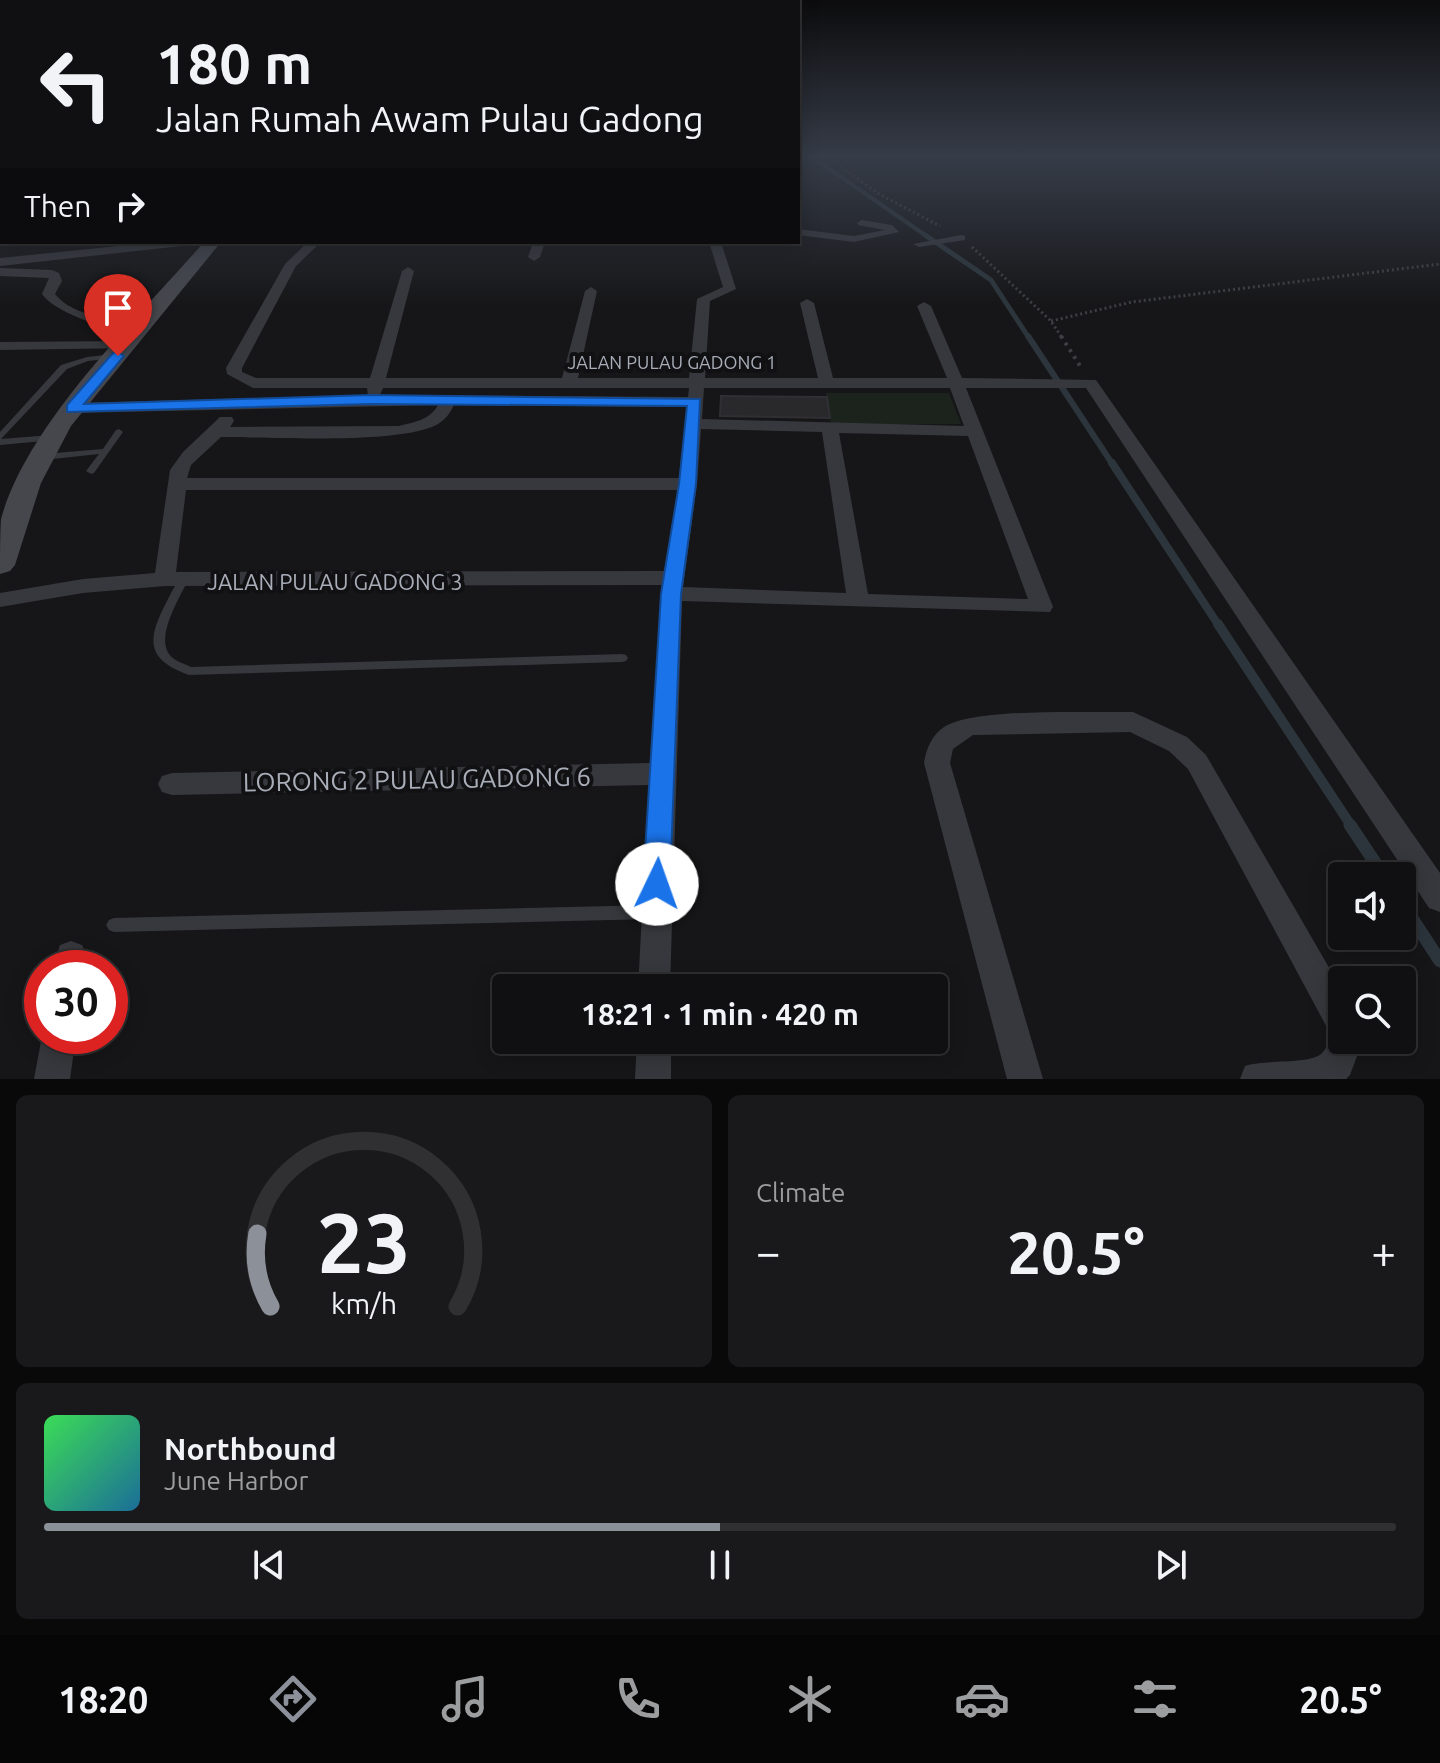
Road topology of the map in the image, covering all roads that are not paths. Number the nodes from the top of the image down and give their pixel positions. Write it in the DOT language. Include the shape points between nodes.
graph roads {
  1 [pos="862,223"];
  2 [pos="800,232"];
  3 [pos="958,238"];
  4 [pos="172,244"];
  5 [pos="211,244"];
  6 [pos="313,244"];
  7 [pos="538,244"];
  8 [pos="716,244"];
  9 [pos="919,244"];
  10 [pos="534,257"];
  11 [pos="0,262"];
  12 [pos="408,271"];
  13 [pos="0,272"];
  14 [pos="591,291"];
  15 [pos="807,303"];
  16 [pos="924,306"];
  17 [pos="143,325"];
  18 [pos="0,346"];
  19 [pos="122,350"];
  20 [pos="826,381"];
  21 [pos="378,382"];
  22 [pos="956,382"];
  23 [pos="569,383"];
  24 [pos="449,399"];
  25 [pos="370,400"];
  26 [pos="695,403"];
  27 [pos="237,404"];
  28 [pos="72,408"];
  29 [pos="829,426"];
  30 [pos="973,431"];
  31 [pos="119,432"];
  32 [pos="218,432"];
  33 [pos="0,440"];
  34 [pos="46,448"];
  35 [pos="105,451"];
  36 [pos="91,471"];
  37 [pos="177,484"];
  38 [pos="688,484"];
  39 [pos="0,565"];
  40 [pos="174,580"];
  41 [pos="672,586"];
  42 [pos="858,599"];
  43 [pos="0,600"];
  44 [pos="622,658"];
  45 [pos="662,774"];
  46 [pos="172,784"];
  47 [pos="1440,898"];
  48 [pos="655,912"];
  49 [pos="114,925"];
  50 [pos="654,974"];
  51 [pos="1328,998"];
  52 [pos="56,1054"];
  53 [pos="654,1054"];
  54 [pos="1341,1054"];
  55 [pos="52,1079"];
  56 [pos="653,1079"];
  57 [pos="1025,1079"];
  58 [pos="1258,1079"];
  1 -- 2 [label="street" via="893,232 854,239"];
  3 -- 9 [label="street"];
  4 -- 11 [label="street"];
  5 -- 17 [label="main road"];
  6 -- 21 [label="street, JALAN PULAU GADONG 1" via="291,264 235,374 253,383"];
  7 -- 10 [label="street"];
  8 -- 26 [label="street" via="730,289 704,299"];
  12 -- 21 [label="street"];
  13 -- 17 [label="street" via="48,273 55,276 48,294 56,304 109,323"];
  14 -- 23 [label="street"];
  15 -- 20 [label="street"];
  16 -- 22 [label="street"];
  17 -- 19 [label="main road"];
  18 -- 19 [label="street"];
  19 -- 28 [label="main road"];
  19 -- 33 [label="lane" via="64,367"];
  20 -- 22 [label="street, JALAN PULAU GADONG 1"];
  20 -- 26 [label="street, JALAN PULAU GADONG 1"];
  21 -- 23 [label="street, JALAN PULAU GADONG 1"];
  21 -- 25 [label="street"];
  22 -- 30 [label="street"];
  22 -- 47 [label="street, JALAN PULAU GADONG 1" via="1087,383"];
  23 -- 26 [label="street, JALAN PULAU GADONG 1"];
  24 -- 25 [label="street"];
  24 -- 26 [label="street"];
  24 -- 32 [label="street" via="430,422 400,431"];
  25 -- 27 [label="street"];
  26 -- 29 [label="street"];
  26 -- 38 [label="street"];
  27 -- 28 [label="street"];
  27 -- 32 [label="street"];
  28 -- 34 [label="main road"];
  29 -- 30 [label="street"];
  29 -- 42 [label="street"];
  30 -- 42 [label="street, JALAN PULAU GADONG 3" via="1042,607"];
  31 -- 35 [label="lane"];
  32 -- 37 [label="street" via="186,458"];
  33 -- 34 [label="lane"];
  34 -- 35 [label="lane"];
  34 -- 39 [label="main road"];
  35 -- 36 [label="lane"];
  37 -- 38 [label="street"];
  37 -- 40 [label="street"];
  38 -- 41 [label="street"];
  40 -- 41 [label="street, JALAN PULAU GADONG 3"];
  40 -- 43 [label="street, JALAN PULAU GADONG 3" via="83,586"];
  40 -- 44 [label="lane" via="158,636 160,650 166,660 189,671"];
  41 -- 42 [label="street, JALAN PULAU GADONG 3"];
  41 -- 45 [label="street"];
  45 -- 46 [label="street, LORONG 2 PULAU GADONG 6"];
  45 -- 48 [label="street"];
  48 -- 49 [label="lane"];
  48 -- 50 [label="street"];
  51 -- 57 [label="street" via="1197,762 1178,744 1133,722 970,725 949,734 938,747 937,763"];
  52 -- 55 [label="street"];
  53 -- 56 [label="street"];
  54 -- 58 [label="street" via="1322,1076"];
}
